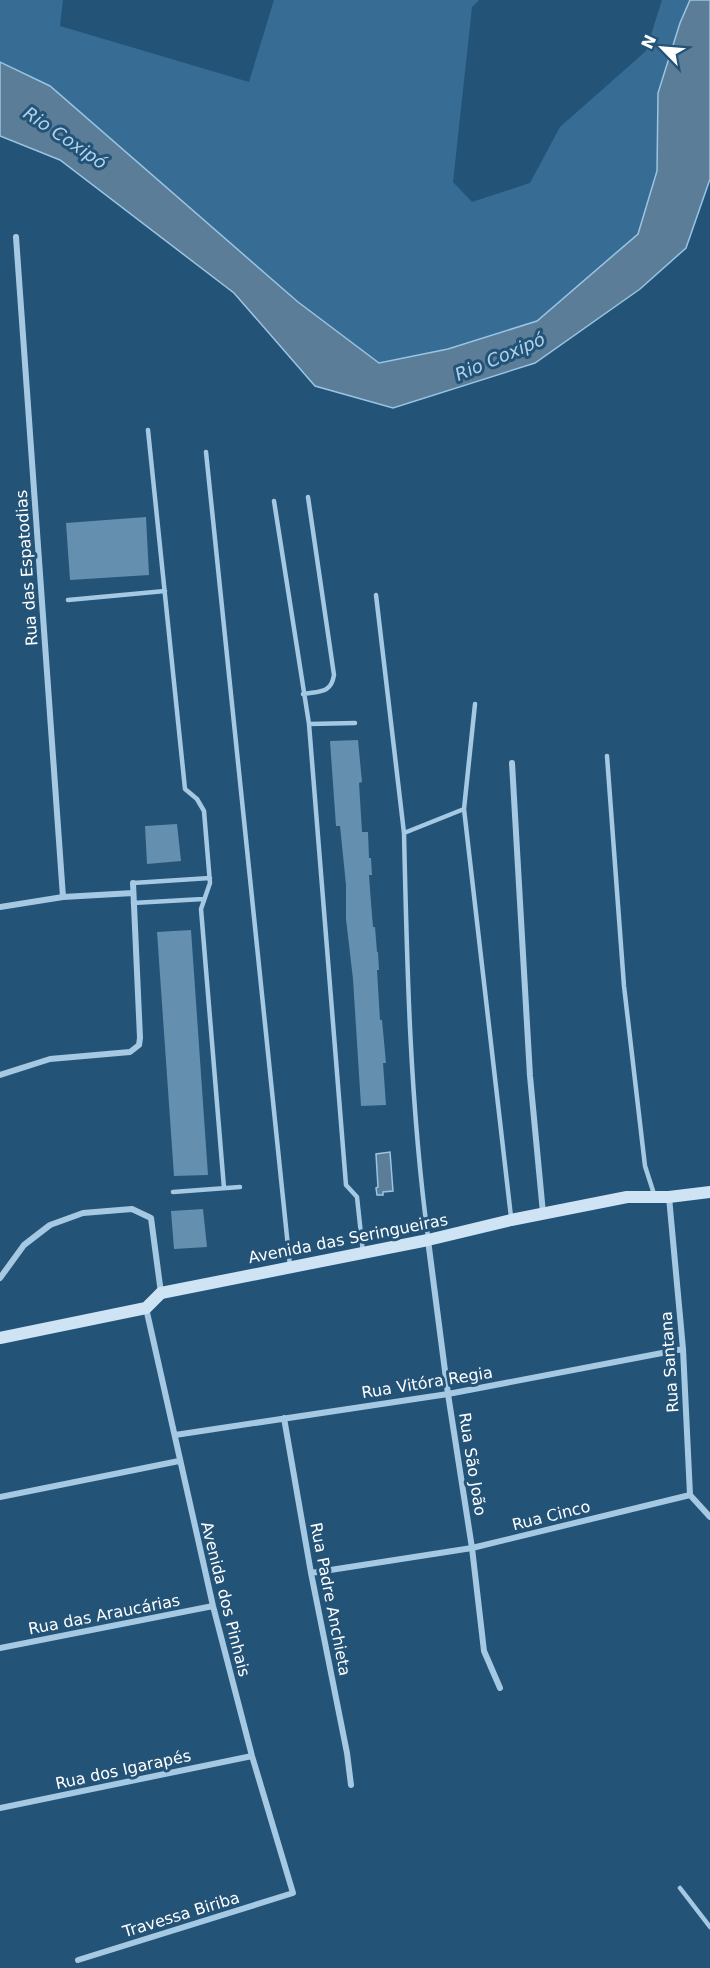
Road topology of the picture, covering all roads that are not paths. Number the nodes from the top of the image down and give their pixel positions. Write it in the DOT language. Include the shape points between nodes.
graph roads {
  1 [pos="16,237"];
  2 [pos="148,430"];
  3 [pos="206,452"];
  4 [pos="308,497"];
  5 [pos="274,501"];
  6 [pos="165,591"];
  7 [pos="376,595"];
  8 [pos="68,600"];
  9 [pos="303,694"];
  10 [pos="475,704"];
  11 [pos="355,723"];
  12 [pos="309,724"];
  13 [pos="607,756"];
  14 [pos="512,763"];
  15 [pos="464,809"];
  16 [pos="404,833"];
  17 [pos="210,878"];
  18 [pos="133,883"];
  19 [pos="133,893"];
  20 [pos="63,897"];
  21 [pos="203,899"];
  22 [pos="133,903"];
  23 [pos="1,906"];
  24 [pos="0,1075"];
  25 [pos="240,1187"];
  26 [pos="224,1188"];
  27 [pos="173,1192"];
  28 [pos="710,1192"];
  29 [pos="655,1197"];
  30 [pos="669,1197"];
  31 [pos="543,1214"];
  32 [pos="511,1220"];
  33 [pos="428,1240"];
  34 [pos="363,1253"];
  35 [pos="290,1267"];
  36 [pos="0,1278"];
  37 [pos="161,1293"];
  38 [pos="146,1308"];
  39 [pos="0,1338"];
  40 [pos="683,1349"];
  41 [pos="448,1394"];
  42 [pos="284,1418"];
  43 [pos="175,1435"];
  44 [pos="179,1461"];
  45 [pos="690,1495"];
  46 [pos="0,1497"];
  47 [pos="710,1517"];
  48 [pos="472,1548"];
  49 [pos="311,1573"];
  50 [pos="213,1606"];
  51 [pos="0,1648"];
  52 [pos="500,1688"];
  53 [pos="252,1756"];
  54 [pos="351,1785"];
  55 [pos="0,1808"];
  56 [pos="680,1888"];
  57 [pos="293,1893"];
  58 [pos="710,1927"];
  59 [pos="78,1960"];
  1 -- 20 [label="street, Rua das Espatodias"];
  2 -- 6 [label="lane"];
  3 -- 35 [label="lane"];
  4 -- 9 [label="lane" via="334,675 326,690"];
  5 -- 9 [label="lane"];
  6 -- 8 [label="lane"];
  6 -- 17 [label="lane" via="185,789 204,811"];
  7 -- 16 [label="lane"];
  9 -- 12 [label="lane"];
  10 -- 15 [label="lane"];
  11 -- 12 [label="lane"];
  12 -- 34 [label="lane" via="346,1185 357,1197"];
  13 -- 29 [label="lane" via="624,986 645,1166"];
  14 -- 31 [label="street" via="530,1076"];
  15 -- 16 [label="lane"];
  15 -- 32 [label="lane"];
  16 -- 33 [label="lane" via="407,981 419,1172"];
  17 -- 18 [label="lane"];
  17 -- 21 [label="lane" via="210,888"];
  18 -- 19 [label="street"];
  19 -- 20 [label="street"];
  19 -- 22 [label="street"];
  20 -- 23 [label="street"];
  21 -- 22 [label="lane"];
  21 -- 26 [label="lane"];
  22 -- 24 [label="street" via="139,1045 130,1052 50,1059"];
  25 -- 26 [label="lane"];
  26 -- 27 [label="lane"];
  28 -- 30 [label="street, Avenida das Seringueiras"];
  29 -- 30 [label="street, Avenida das Seringueiras"];
  29 -- 31 [label="street, Avenida das Seringueiras" via="627,1197"];
  30 -- 40 [label="street, Rua Santana"];
  31 -- 32 [label="street, Avenida das Seringueiras"];
  32 -- 33 [label="street, Avenida das Seringueiras"];
  33 -- 34 [label="street, Avenida das Seringueiras"];
  33 -- 41 [label="street, Rua São João"];
  34 -- 35 [label="street, Avenida das Seringueiras"];
  35 -- 37 [label="street, Avenida das Seringueiras"];
  36 -- 37 [label="street" via="24,1245 50,1225 83,1212 132,1209 150,1218"];
  37 -- 38 [label="street"];
  38 -- 39 [label="street"];
  38 -- 43 [label="street, Avenida dos Pinhais"];
  40 -- 41 [label="street, Rua Vitóra Regia"];
  40 -- 45 [label="street, Rua Santana"];
  41 -- 42 [label="street, Rua Vitóra Regia"];
  41 -- 48 [label="street, Rua São João"];
  42 -- 43 [label="street, Rua Vitóra Regia"];
  42 -- 49 [label="street, Rua Padre Anchieta"];
  43 -- 44 [label="street, Avenida dos Pinhais"];
  44 -- 46 [label="street"];
  44 -- 50 [label="street, Avenida dos Pinhais"];
  45 -- 47 [label="street"];
  45 -- 48 [label="street, Rua Cinco"];
  48 -- 49 [label="street, Rua Cinco"];
  48 -- 52 [label="street, Rua São João" via="484,1651"];
  49 -- 54 [label="street, Rua Padre Anchieta"];
  50 -- 51 [label="street, Rua das Araucárias"];
  50 -- 53 [label="street, Avenida dos Pinhais"];
  53 -- 55 [label="street, Rua dos Igarapés"];
  53 -- 57 [label="street, Avenida dos Pinhais"];
  56 -- 58 [label="lane"];
  57 -- 59 [label="street, Travessa Biriba"];
}
